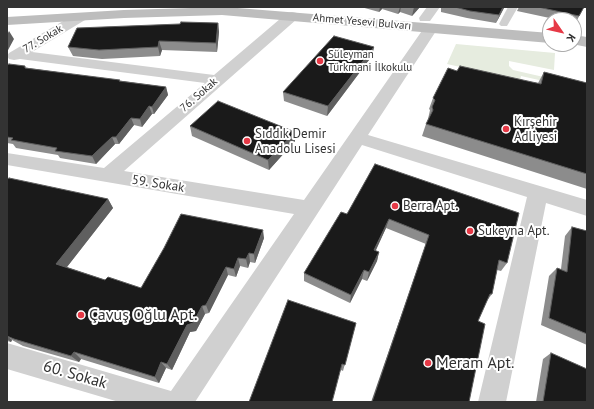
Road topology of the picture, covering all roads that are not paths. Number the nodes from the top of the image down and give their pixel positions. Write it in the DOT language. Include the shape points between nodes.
graph roads {
  1 [pos="108,7"];
  2 [pos="434,7"];
  3 [pos="513,7"];
  4 [pos="82,11"];
  5 [pos="293,12"];
  6 [pos="7,13"];
  7 [pos="7,21"];
  8 [pos="428,23"];
  9 [pos="504,24"];
  10 [pos="542,27"];
  11 [pos="542,37"];
  12 [pos="12,58"];
  13 [pos="216,80"];
  14 [pos="358,138"];
  15 [pos="7,159"];
  16 [pos="108,175"];
  17 [pos="538,194"];
  18 [pos="587,208"];
  19 [pos="309,209"];
  20 [pos="7,356"];
  21 [pos="165,402"];
  22 [pos="180,402"];
  23 [pos="492,402"];
  1 -- 4 [label="main road, Ahmet Yesevi Bulvarı"];
  2 -- 8 [label="street"];
  3 -- 9 [label="street"];
  4 -- 5 [label="main road, Ahmet Yesevi Bulvarı"];
  4 -- 6 [label="main road, Ahmet Yesevi Bulvarı"];
  4 -- 7 [label="main road, Ahmet Yesevi Bulvarı"];
  4 -- 12 [label="street, 77. Sokak"];
  5 -- 8 [label="main road, Ahmet Yesevi Bulvarı"];
  5 -- 13 [label="street, 76. Sokak"];
  8 -- 9 [label="main road, Ahmet Yesevi Bulvarı"];
  8 -- 11 [label="main road, Ahmet Yesevi Bulvarı"];
  8 -- 14 [label="street"];
  9 -- 10 [label="main road, Ahmet Yesevi Bulvarı"];
  12 -- 13 [label="street"];
  13 -- 16 [label="street, 76. Sokak"];
  14 -- 17 [label="street"];
  14 -- 19 [label="street"];
  15 -- 16 [label="street, 59. Sokak"];
  16 -- 19 [label="street, 59. Sokak"];
  17 -- 18 [label="street"];
  17 -- 23 [label="street"];
  19 -- 22 [label="street"];
  20 -- 21 [label="street, 60. Sokak"];
}
